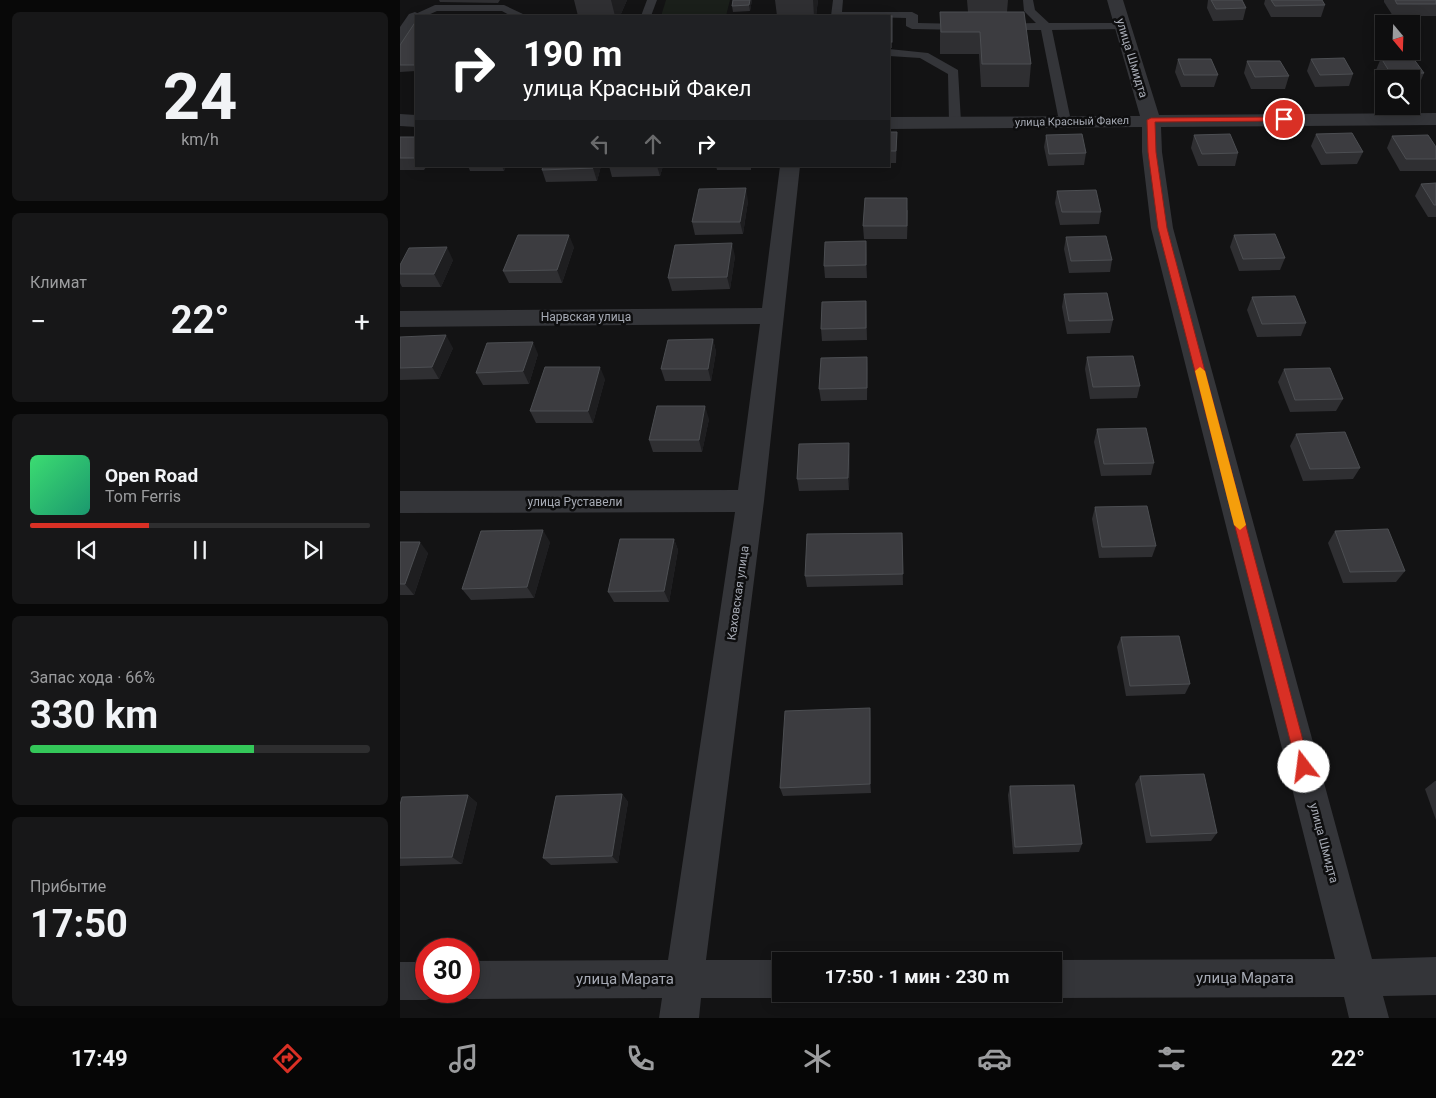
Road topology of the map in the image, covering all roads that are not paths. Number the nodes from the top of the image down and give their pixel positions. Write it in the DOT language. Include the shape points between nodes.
graph roads {
  1 [pos="652,0"];
  2 [pos="838,0"];
  3 [pos="1028,0"];
  4 [pos="1115,0"];
  5 [pos="420,15"];
  6 [pos="517,15"];
  7 [pos="646,15"];
  8 [pos="415,18"];
  9 [pos="1123,26"];
  10 [pos="1046,27"];
  11 [pos="400,39"];
  12 [pos="912,39"];
  13 [pos="890,52"];
  14 [pos="1436,119"];
  15 [pos="400,120"];
  16 [pos="1151,120"];
  17 [pos="415,121"];
  18 [pos="1065,121"];
  19 [pos="955,122"];
  20 [pos="890,123"];
  21 [pos="790,167"];
  22 [pos="772,316"];
  23 [pos="400,319"];
  24 [pos="750,501"];
  25 [pos="400,502"];
  26 [pos="1436,976"];
  27 [pos="1062,978"];
  28 [pos="1359,978"];
  29 [pos="685,979"];
  30 [pos="772,979"];
  31 [pos="480,980"];
  32 [pos="400,981"];
  33 [pos="415,981"];
  34 [pos="679,1018"];
  35 [pos="1368,1018"];
  1 -- 7 [label="lane"];
  2 -- 12 [label="lane" via="836,15 912,15"];
  3 -- 10 [label="lane" via="1030,11"];
  4 -- 9 [label="street, улица Шмидта"];
  5 -- 6 [label="lane" via="435,8 504,8"];
  8 -- 11 [label="street"];
  9 -- 10 [label="lane"];
  9 -- 16 [label="street, улица Шмидта"];
  10 -- 12 [label="lane" via="984,27"];
  10 -- 18 [label="lane"];
  12 -- 13 [label="lane"];
  12 -- 19 [label="lane" via="919,52 941,62 954,73"];
  14 -- 16 [label="street, улица Красный Факел"];
  15 -- 17 [label="street"];
  16 -- 18 [label="street, улица Красный Факел"];
  16 -- 28 [label="street, улица Шмидта" via="1162,228"];
  18 -- 19 [label="street, улица Красный Факел"];
  19 -- 20 [label="street, улица Красный Факел"];
  21 -- 22 [label="street, Каховская улица"];
  22 -- 23 [label="street, Нарвская улица"];
  22 -- 24 [label="street, Каховская улица"];
  24 -- 25 [label="street, улица Руставели"];
  24 -- 29 [label="street, Каховская улица"];
  26 -- 28 [label="street, улица Марата"];
  27 -- 28 [label="street, улица Марата"];
  28 -- 35 [label="street, улица Шмидта"];
  29 -- 30 [label="street, улица Марата"];
  29 -- 31 [label="street, улица Марата"];
  29 -- 34 [label="street, Каховская улица"];
  32 -- 33 [label="street"];
}
